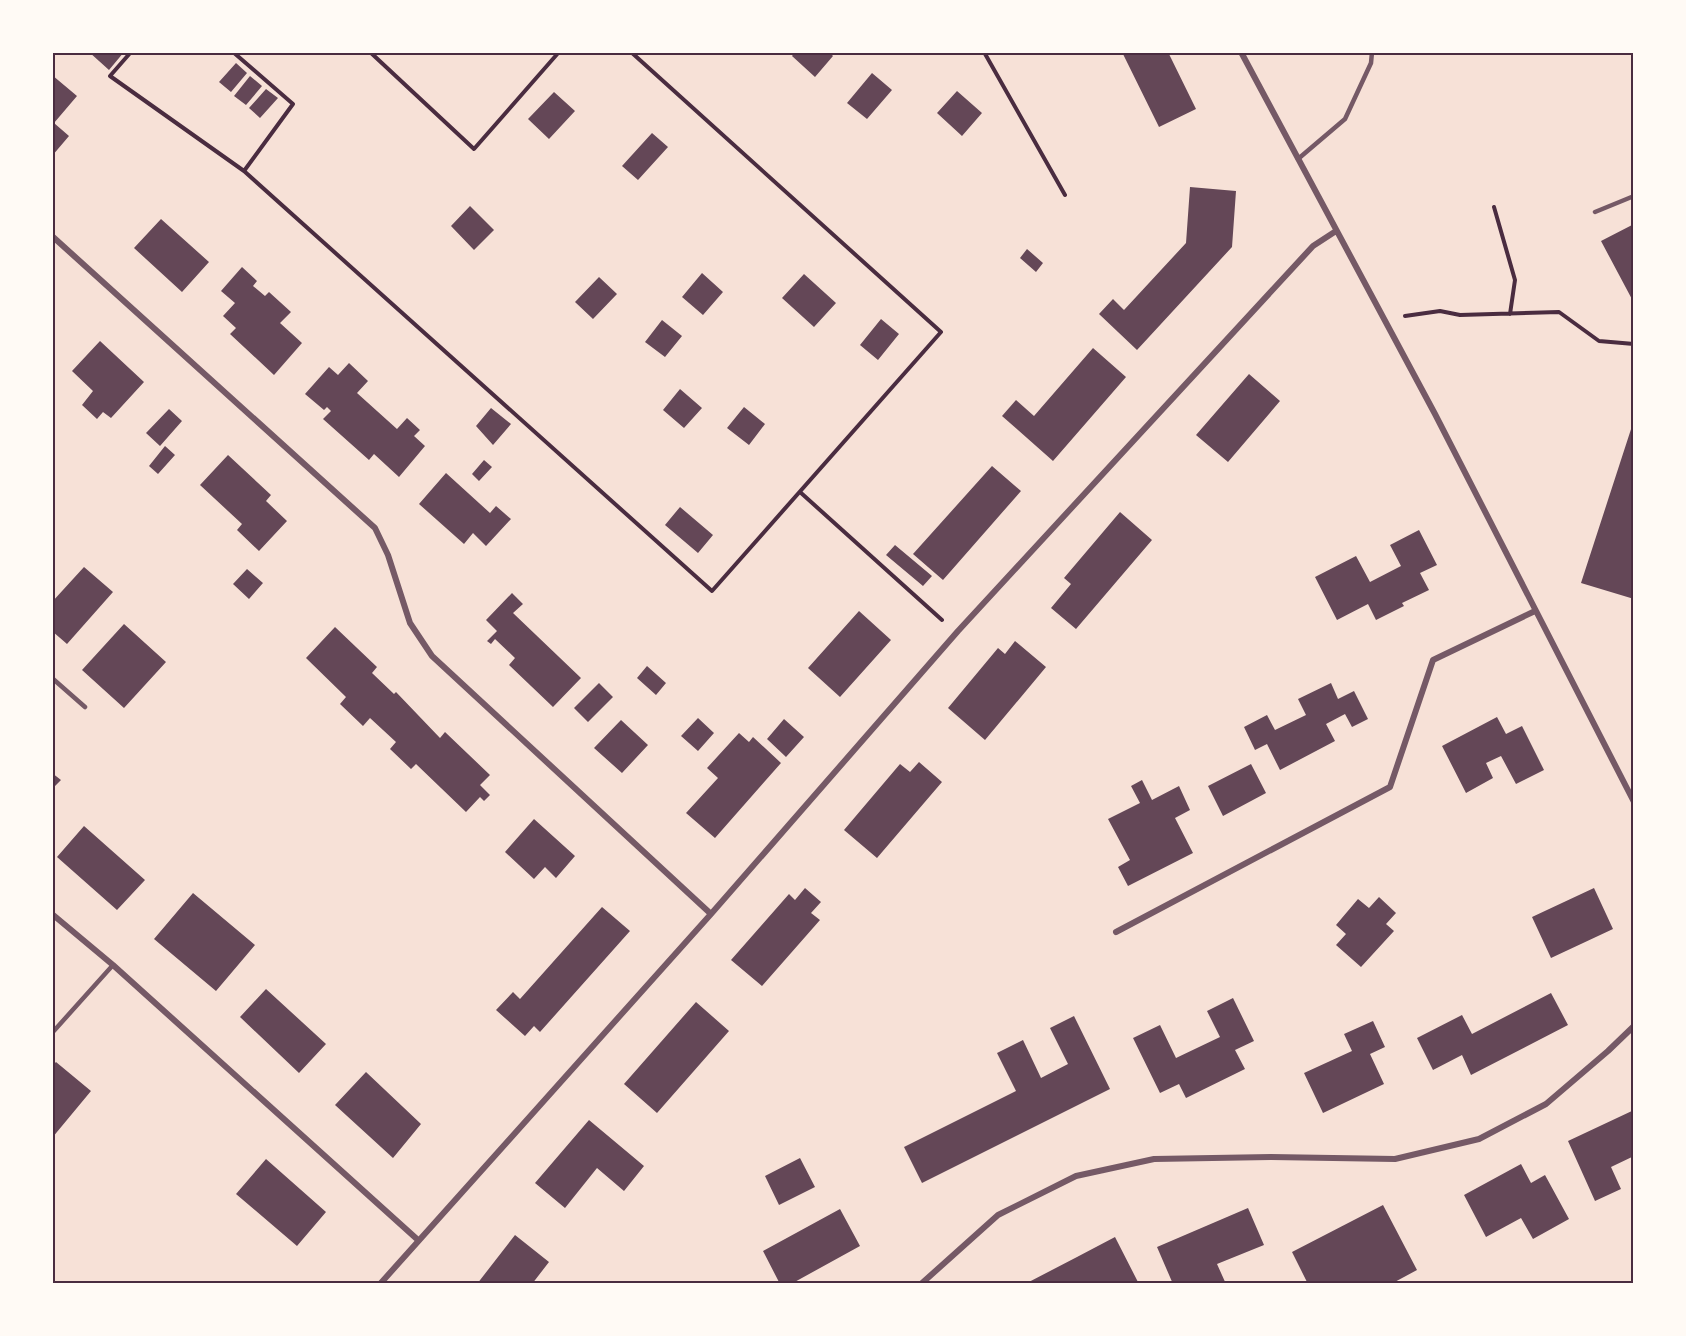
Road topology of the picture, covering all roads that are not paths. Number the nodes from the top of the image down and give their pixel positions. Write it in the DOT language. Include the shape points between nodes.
graph roads {
  1 [pos="1240,52"];
  2 [pos="1372,52"];
  3 [pos="1298,159"];
  4 [pos="1634,196"];
  5 [pos="1594,212"];
  6 [pos="1336,231"];
  7 [pos="52,236"];
  8 [pos="1535,611"];
  9 [pos="52,678"];
  10 [pos="85,707"];
  11 [pos="1634,802"];
  12 [pos="52,914"];
  13 [pos="711,914"];
  14 [pos="1116,932"];
  15 [pos="113,965"];
  16 [pos="1634,1026"];
  17 [pos="52,1033"];
  18 [pos="418,1240"];
  19 [pos="380,1284"];
  20 [pos="921,1284"];
  1 -- 3 [label="street"];
  2 -- 3 [label="lane" via="1371,63 1345,119"];
  3 -- 6 [label="street"];
  4 -- 5 [label="lane"];
  6 -- 8 [label="street"];
  6 -- 13 [label="street" via="1313,246 958,632"];
  7 -- 13 [label="street" via="375,528 410,623 432,656"];
  8 -- 11 [label="street"];
  8 -- 14 [label="street" via="1433,660 1390,787"];
  9 -- 10 [label="lane"];
  12 -- 15 [label="street"];
  13 -- 18 [label="street"];
  15 -- 17 [label="lane"];
  15 -- 18 [label="street"];
  16 -- 20 [label="street" via="1546,1104 1479,1139 1395,1159 1154,1159 1076,1176 998,1215"];
  18 -- 19 [label="street"];
}
